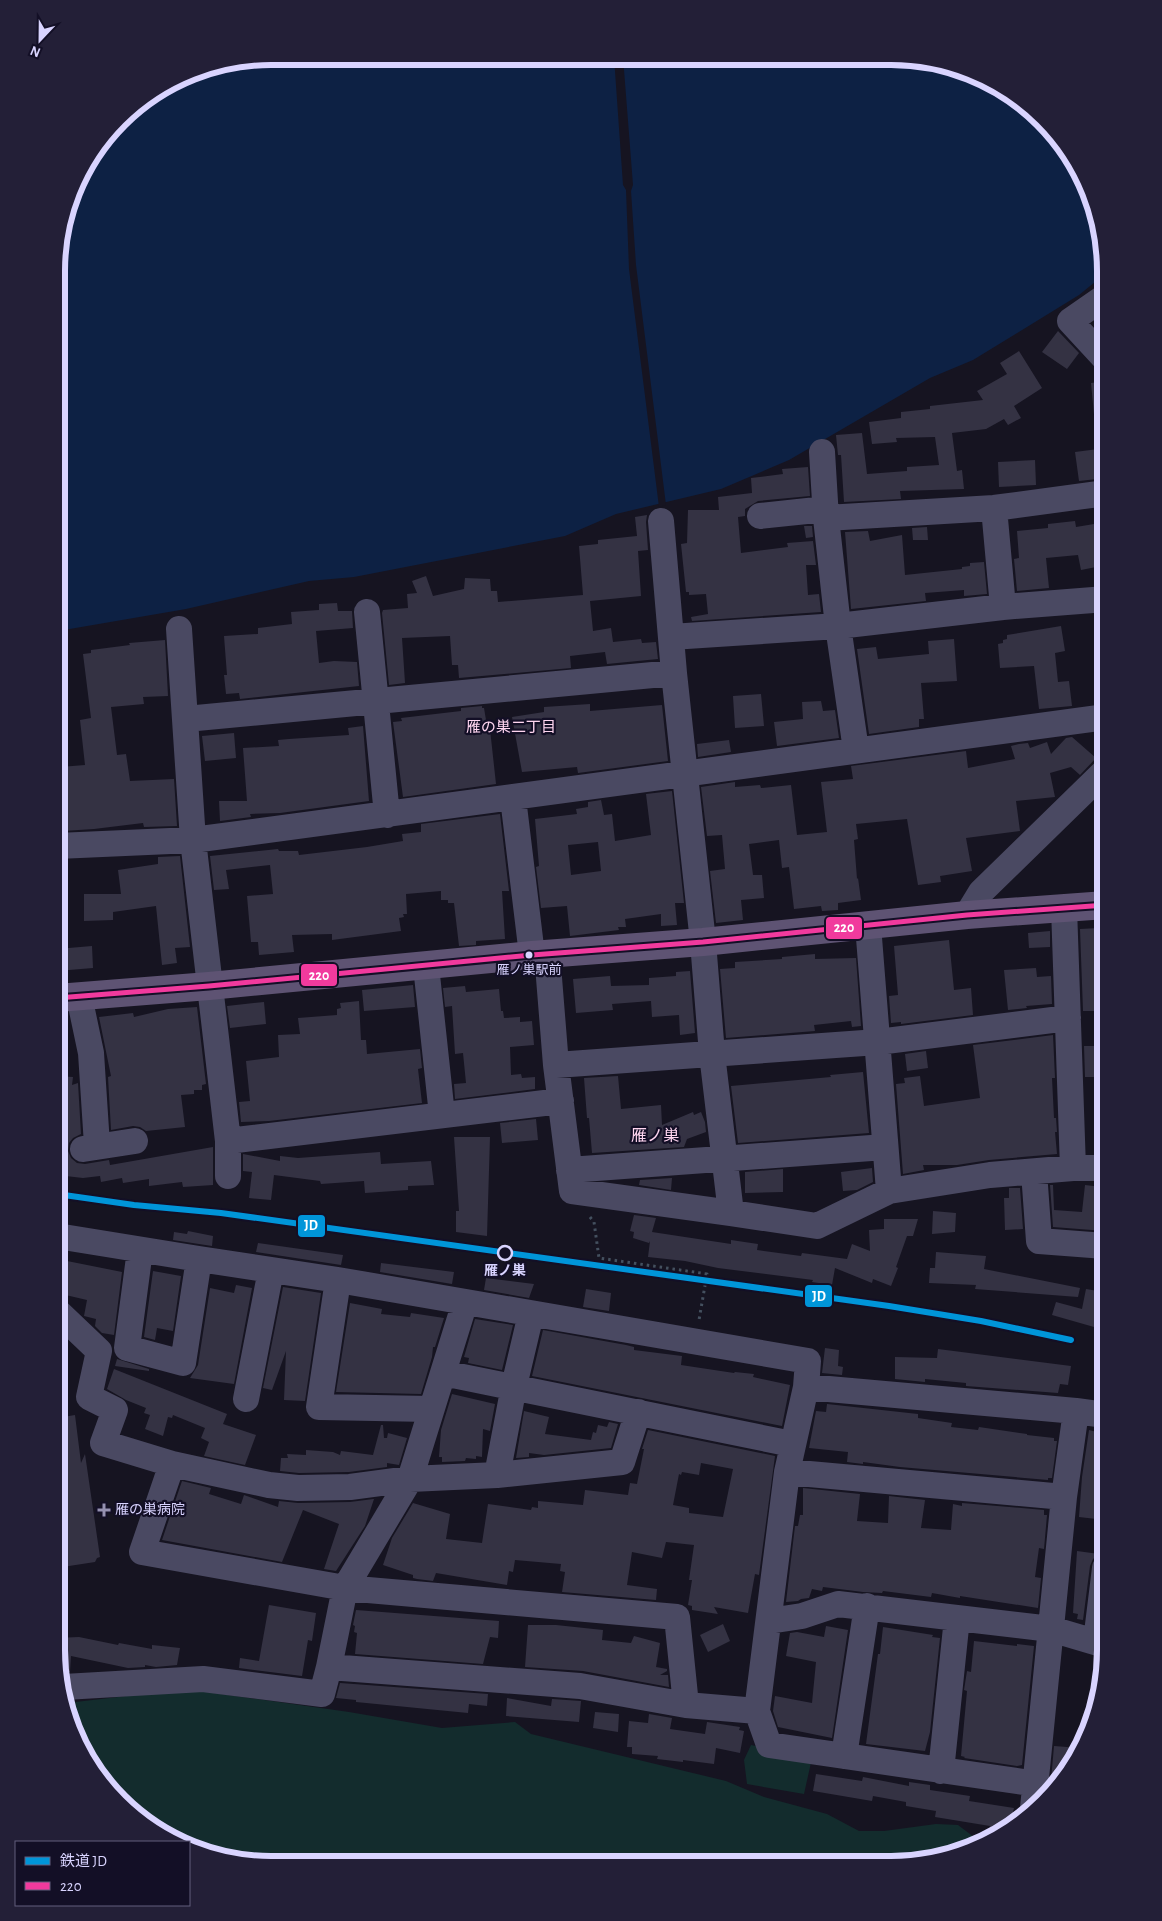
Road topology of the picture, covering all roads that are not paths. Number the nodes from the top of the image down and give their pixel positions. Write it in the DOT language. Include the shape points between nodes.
graph roads {
  1 [pos="1097,302"];
  2 [pos="1097,350"];
  3 [pos="822,452"];
  4 [pos="1097,494"];
  5 [pos="994,508"];
  6 [pos="826,513"];
  7 [pos="760,516"];
  8 [pos="661,521"];
  9 [pos="1097,600"];
  10 [pos="1003,607"];
  11 [pos="368,612"];
  12 [pos="838,626"];
  13 [pos="180,628"];
  14 [pos="671,637"];
  15 [pos="674,673"];
  16 [pos="376,701"];
  17 [pos="1097,718"];
  18 [pos="186,719"];
  19 [pos="856,750"];
  20 [pos="684,772"];
  21 [pos="1097,779"];
  22 [pos="513,798"];
  23 [pos="387,815"];
  24 [pos="193,840"];
  25 [pos="65,846"];
  26 [pos="1097,906"];
  27 [pos="1064,908"];
  28 [pos="967,915"];
  29 [pos="868,925"];
  30 [pos="704,942"];
  31 [pos="540,954"];
  32 [pos="426,966"];
  33 [pos="209,986"];
  34 [pos="68,997"];
  35 [pos="1068,1018"];
  36 [pos="878,1042"];
  37 [pos="712,1054"];
  38 [pos="556,1065"];
  39 [pos="561,1100"];
  40 [pos="442,1115"];
  41 [pos="135,1141"];
  42 [pos="228,1141"];
  43 [pos="885,1147"];
  44 [pos="725,1158"];
  45 [pos="1073,1168"];
  46 [pos="1097,1168"];
  47 [pos="1034,1172"];
  48 [pos="228,1176"];
  49 [pos="570,1181"];
  50 [pos="889,1191"];
  51 [pos="731,1212"];
  52 [pos="65,1237"];
  53 [pos="1097,1245"];
  54 [pos="140,1250"];
  55 [pos="198,1259"];
  56 [pos="270,1270"];
  57 [pos="338,1280"];
  58 [pos="465,1302"];
  59 [pos="531,1314"];
  60 [pos="65,1319"];
  61 [pos="443,1373"];
  62 [pos="514,1386"];
  63 [pos="806,1387"];
  64 [pos="246,1399"];
  65 [pos="431,1409"];
  66 [pos="1076,1411"];
  67 [pos="638,1412"];
  68 [pos="1097,1414"];
  69 [pos="792,1444"];
  70 [pos="172,1464"];
  71 [pos="786,1472"];
  72 [pos="497,1475"];
  73 [pos="410,1479"];
  74 [pos="1064,1497"];
  75 [pos="345,1588"];
  76 [pos="866,1606"];
  77 [pos="957,1618"];
  78 [pos="769,1621"];
  79 [pos="1051,1629"];
  80 [pos="1097,1642"];
  81 [pos="329,1667"];
  82 [pos="68,1687"];
  83 [pos="686,1705"];
  84 [pos="757,1711"];
  85 [pos="844,1756"];
  86 [pos="941,1771"];
  87 [pos="1035,1796"];
  1 -- 2 [label="street" via="1070,321"];
  3 -- 6 [label="street"];
  4 -- 5 [label="street"];
  5 -- 6 [label="street"];
  5 -- 10 [label="street"];
  6 -- 7 [label="street"];
  6 -- 12 [label="street"];
  8 -- 14 [label="street"];
  9 -- 10 [label="street"];
  10 -- 12 [label="street"];
  11 -- 16 [label="street"];
  12 -- 14 [label="street"];
  12 -- 19 [label="street"];
  13 -- 18 [label="street"];
  14 -- 15 [label="street"];
  15 -- 16 [label="street"];
  15 -- 20 [label="street"];
  16 -- 18 [label="street"];
  16 -- 23 [label="street"];
  17 -- 19 [label="street"];
  18 -- 24 [label="street"];
  19 -- 20 [label="street"];
  20 -- 22 [label="street"];
  20 -- 30 [label="street"];
  21 -- 28 [label="street" via="981,892"];
  22 -- 23 [label="street"];
  22 -- 31 [label="street"];
  23 -- 24 [label="street"];
  24 -- 25 [label="street"];
  24 -- 33 [label="street"];
  26 -- 27 [label="main road"];
  27 -- 28 [label="main road"];
  27 -- 35 [label="street"];
  28 -- 29 [label="main road"];
  29 -- 30 [label="main road"];
  29 -- 36 [label="street"];
  30 -- 31 [label="main road"];
  30 -- 37 [label="street"];
  31 -- 32 [label="main road"];
  31 -- 38 [label="street"];
  32 -- 33 [label="main road"];
  32 -- 40 [label="street"];
  33 -- 34 [label="main road"];
  33 -- 42 [label="street"];
  34 -- 41 [label="street" via="91,1052 90,1147"];
  35 -- 36 [label="street"];
  35 -- 45 [label="street"];
  36 -- 37 [label="street"];
  36 -- 43 [label="street"];
  37 -- 38 [label="street"];
  37 -- 44 [label="street"];
  38 -- 39 [label="street"];
  39 -- 40 [label="street"];
  39 -- 49 [label="street"];
  40 -- 42 [label="street"];
  42 -- 48 [label="street"];
  43 -- 44 [label="street"];
  43 -- 50 [label="street"];
  44 -- 49 [label="street"];
  44 -- 51 [label="street"];
  45 -- 46 [label="street"];
  45 -- 47 [label="street"];
  47 -- 50 [label="street" via="990,1175"];
  47 -- 53 [label="street" via="1039,1241"];
  49 -- 51 [label="street"];
  50 -- 51 [label="street" via="817,1226"];
  52 -- 54 [label="street"];
  54 -- 55 [label="street"];
  54 -- 55 [label="street" via="127,1348 183,1363"];
  55 -- 56 [label="street"];
  56 -- 57 [label="street"];
  56 -- 64 [label="street"];
  57 -- 58 [label="street"];
  57 -- 65 [label="street" via="320,1407"];
  58 -- 59 [label="street"];
  58 -- 61 [label="street"];
  59 -- 62 [label="street"];
  59 -- 63 [label="street" via="808,1361"];
  60 -- 70 [label="street" via="99,1351 89,1397 115,1410 103,1443"];
  61 -- 62 [label="street"];
  61 -- 65 [label="street"];
  62 -- 67 [label="street"];
  62 -- 72 [label="street"];
  63 -- 66 [label="street"];
  63 -- 69 [label="street"];
  65 -- 73 [label="street"];
  66 -- 68 [label="street"];
  66 -- 74 [label="street"];
  67 -- 69 [label="street"];
  67 -- 72 [label="street" via="622,1462"];
  69 -- 71 [label="street"];
  70 -- 73 [label="street" via="298,1488 350,1487"];
  70 -- 75 [label="street" via="142,1552"];
  71 -- 74 [label="street"];
  71 -- 78 [label="street"];
  72 -- 73 [label="street"];
  73 -- 75 [label="street"];
  74 -- 79 [label="street"];
  75 -- 81 [label="street"];
  75 -- 83 [label="street" via="677,1616"];
  76 -- 77 [label="street"];
  76 -- 78 [label="street" via="838,1604 802,1616"];
  76 -- 85 [label="street"];
  77 -- 79 [label="street"];
  77 -- 86 [label="street"];
  78 -- 84 [label="street"];
  79 -- 80 [label="street"];
  79 -- 87 [label="street"];
  81 -- 82 [label="street" via="322,1694 203,1679"];
  81 -- 83 [label="street" via="580,1686"];
  83 -- 84 [label="street"];
  84 -- 85 [label="street" via="769,1745"];
  85 -- 86 [label="street"];
  86 -- 87 [label="street"];
}
